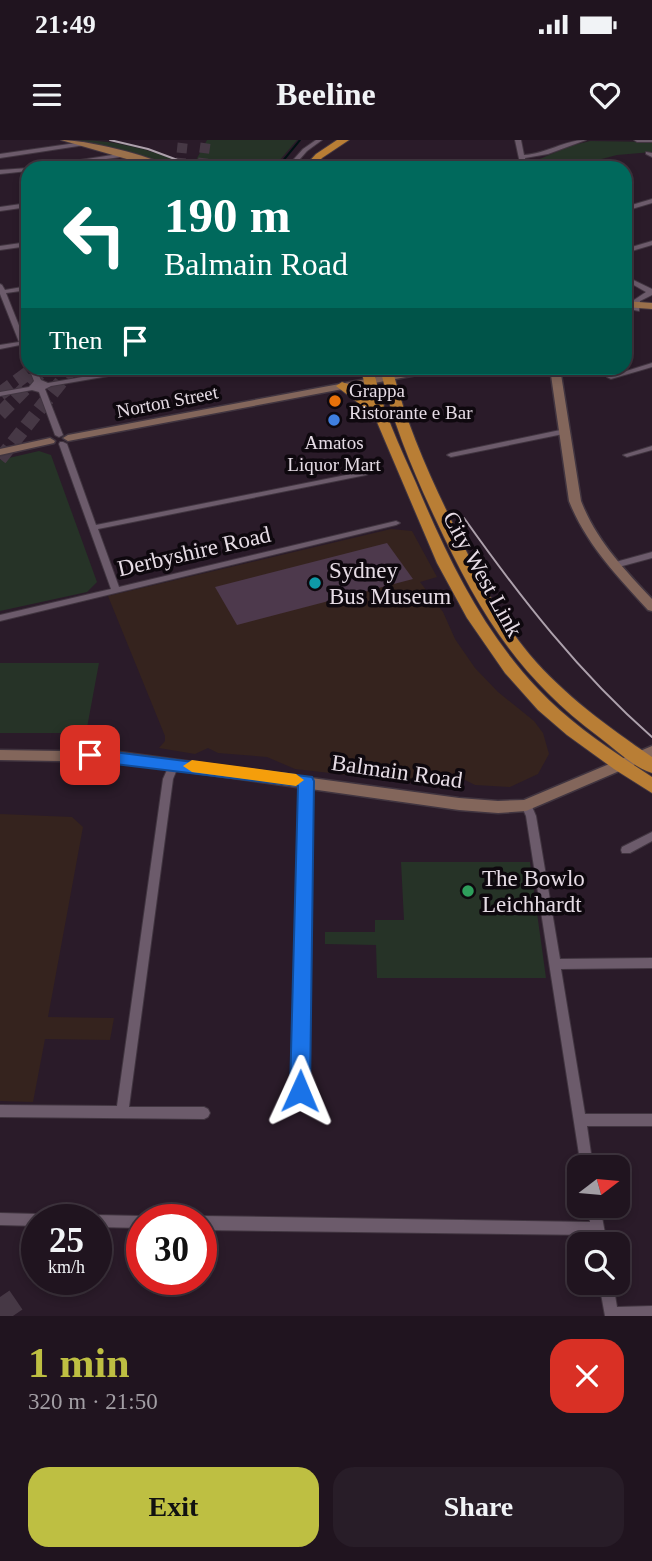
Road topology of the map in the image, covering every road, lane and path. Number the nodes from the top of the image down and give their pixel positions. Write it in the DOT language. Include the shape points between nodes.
graph roads {
  1 [pos="65,140"];
  2 [pos="318,140"];
  3 [pos="334,140"];
  4 [pos="344,140"];
  5 [pos="518,140"];
  6 [pos="583,140"];
  7 [pos="637,140"];
  8 [pos="652,140"];
  9 [pos="83,144"];
  10 [pos="125,155"];
  11 [pos="0,156"];
  12 [pos="522,157"];
  13 [pos="81,161"];
  14 [pos="144,161"];
  15 [pos="295,161"];
  16 [pos="306,161"];
  17 [pos="314,161"];
  18 [pos="523,161"];
  19 [pos="21,170"];
  20 [pos="0,173"];
  21 [pos="652,201"];
  22 [pos="21,206"];
  23 [pos="632,207"];
  24 [pos="0,209"];
  25 [pos="652,243"];
  26 [pos="21,245"];
  27 [pos="0,248"];
  28 [pos="632,249"];
  29 [pos="632,282"];
  30 [pos="21,288"];
  31 [pos="1,289"];
  32 [pos="651,292"];
  33 [pos="632,305"];
  34 [pos="632,307"];
  35 [pos="652,308"];
  36 [pos="19,335"];
  37 [pos="21,340"];
  38 [pos="21,343"];
  39 [pos="0,347"];
  40 [pos="652,365"];
  41 [pos="632,371"];
  42 [pos="35,375"];
  43 [pos="103,375"];
  44 [pos="366,375"];
  45 [pos="368,375"];
  46 [pos="388,375"];
  47 [pos="556,375"];
  48 [pos="618,375"];
  49 [pos="611,377"];
  50 [pos="40,386"];
  51 [pos="342,386"];
  52 [pos="0,394"];
  53 [pos="380,414"];
  54 [pos="565,431"];
  55 [pos="60,439"];
  56 [pos="652,448"];
  57 [pos="0,452"];
  58 [pos="452,455"];
  59 [pos="627,455"];
  60 [pos="366,473"];
  61 [pos="396,523"];
  62 [pos="93,528"];
  63 [pos="652,555"];
  64 [pos="615,565"];
  65 [pos="115,589"];
  66 [pos="652,607"];
  67 [pos="0,618"];
  68 [pos="0,755"];
  69 [pos="648,758"];
  70 [pos="174,764"];
  71 [pos="621,765"];
  72 [pos="306,781"];
  73 [pos="652,786"];
  74 [pos="526,805"];
  75 [pos="652,836"];
  76 [pos="626,850"];
  77 [pos="652,963"];
  78 [pos="555,964"];
  79 [pos="300,1091"];
  80 [pos="0,1111"];
  81 [pos="122,1113"];
  82 [pos="204,1113"];
  83 [pos="580,1120"];
  84 [pos="652,1120"];
  85 [pos="585,1155"];
  86 [pos="596,1218"];
  87 [pos="0,1219"];
  88 [pos="21,1220"];
  89 [pos="217,1223"];
  90 [pos="597,1228"];
  91 [pos="598,1232"];
  92 [pos="608,1295"];
  93 [pos="652,1313"];
  94 [pos="611,1315"];
  1 -- 9 [label="main road"];
  2 -- 15 [label="street"];
  3 -- 16 [label="highway"];
  4 -- 17 [label="highway"];
  5 -- 12 [label="street"];
  6 -- 12 [label="street" via="546,155"];
  7 -- 8 [label="street"];
  9 -- 10 [label="main road"];
  9 -- 11 [label="street"];
  10 -- 13 [label="street"];
  10 -- 14 [label="main road"];
  12 -- 18 [label="street"];
  19 -- 20 [label="street"];
  21 -- 23 [label="street"];
  22 -- 24 [label="street"];
  25 -- 28 [label="street"];
  26 -- 27 [label="street"];
  29 -- 32 [label="street"];
  30 -- 31 [label="street"];
  31 -- 36 [label="street"];
  32 -- 33 [label="street"];
  34 -- 35 [label="main road"];
  36 -- 37 [label="street"];
  38 -- 39 [label="street"];
  40 -- 41 [label="street"];
  42 -- 50 [label="street"];
  43 -- 50 [label="street"];
  44 -- 51 [label="street, Norton Street"];
  45 -- 53 [label="highway, City West Link"];
  46 -- 69 [label="highway, City West Link" via="422,477 497,623 544,680 579,712"];
  47 -- 54 [label="street"];
  48 -- 49 [label="street"];
  50 -- 52 [label="street"];
  50 -- 55 [label="street"];
  51 -- 53 [label="highway"];
  51 -- 55 [label="street, Norton Street"];
  53 -- 71 [label="highway, City West Link" via="419,510 489,641 546,707"];
  54 -- 58 [label="street"];
  54 -- 64 [label="street" via="581,519"];
  55 -- 57 [label="street, Norton Street"];
  55 -- 62 [label="street"];
  56 -- 59 [label="street"];
  60 -- 62 [label="street"];
  61 -- 65 [label="street, Derbyshire Road"];
  62 -- 65 [label="street"];
  63 -- 64 [label="street"];
  64 -- 66 [label="street"];
  65 -- 67 [label="street, Derbyshire Road"];
  68 -- 70 [label="street, Balmain Road" via="100,755"];
  69 -- 71 [label="street, Balmain Road"];
  70 -- 72 [label="street, Balmain Road"];
  70 -- 81 [label="street" via="168,779"];
  71 -- 73 [label="highway, City West Link"];
  71 -- 74 [label="street, Balmain Road"];
  72 -- 74 [label="street, Balmain Road" via="459,804"];
  72 -- 79 [label="street"];
  74 -- 78 [label="street"];
  75 -- 76 [label="street"];
  77 -- 78 [label="street"];
  78 -- 83 [label="street"];
  80 -- 81 [label="street"];
  81 -- 82 [label="street"];
  83 -- 84 [label="street"];
  83 -- 85 [label="street"];
  86 -- 90 [label="street"];
  87 -- 88 [label="street"];
  89 -- 90 [label="street"];
  90 -- 91 [label="street"];
  92 -- 94 [label="street"];
  93 -- 94 [label="street"];
}
